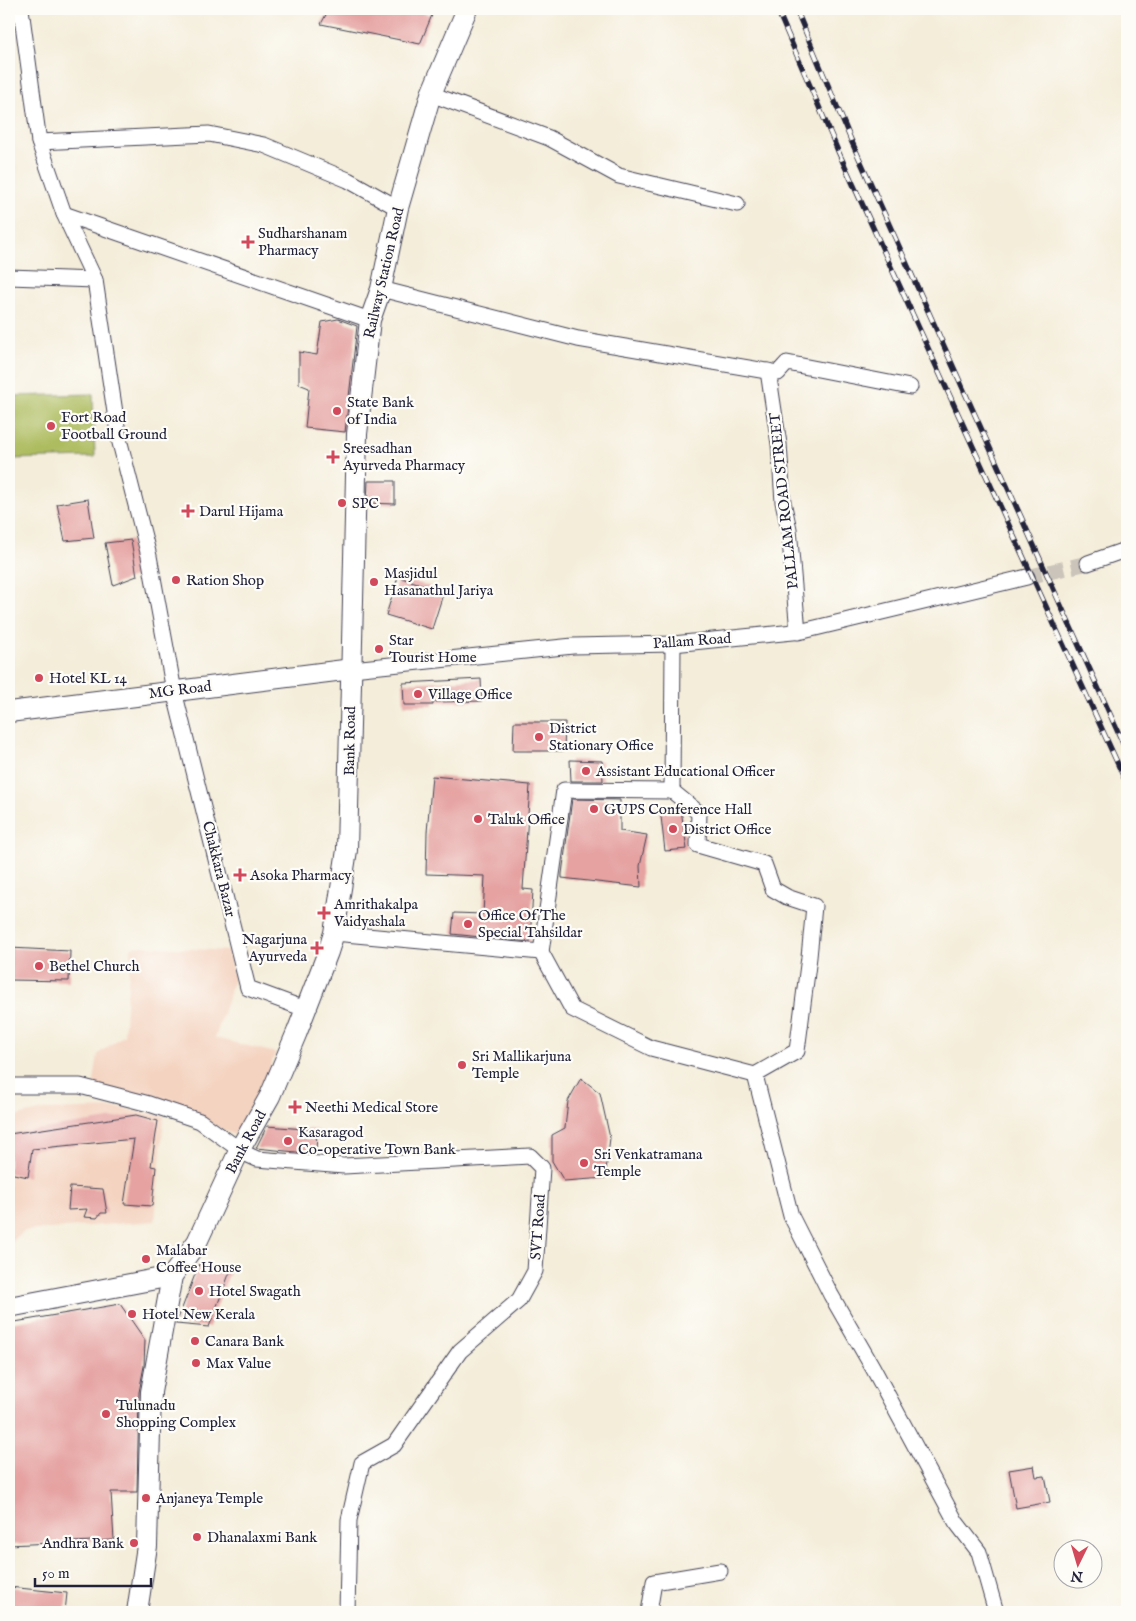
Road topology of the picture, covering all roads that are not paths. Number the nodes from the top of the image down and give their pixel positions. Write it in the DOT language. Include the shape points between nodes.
graph roads {
  1 [pos="21,9"];
  2 [pos="466,9"];
  3 [pos="431,94"];
  4 [pos="39,142"];
  5 [pos="737,204"];
  6 [pos="398,208"];
  7 [pos="64,214"];
  8 [pos="9,277"];
  9 [pos="95,280"];
  10 [pos="381,289"];
  11 [pos="370,320"];
  12 [pos="768,371"];
  13 [pos="910,387"];
  14 [pos="1127,547"];
  15 [pos="1088,563"];
  16 [pos="1027,577"];
  17 [pos="798,632"];
  18 [pos="673,644"];
  19 [pos="352,669"];
  20 [pos="174,691"];
  21 [pos="9,712"];
  22 [pos="672,791"];
  23 [pos="334,932"];
  24 [pos="541,952"];
  25 [pos="306,1009"];
  26 [pos="755,1075"];
  27 [pos="9,1086"];
  28 [pos="240,1149"];
  29 [pos="172,1276"];
  30 [pos="9,1307"];
  31 [pos="720,1571"];
  32 [pos="137,1612"];
  33 [pos="347,1612"];
  34 [pos="649,1612"];
  35 [pos="996,1612"];
  1 -- 4 [label="street"];
  2 -- 3 [label="main road, Railway Station Road"];
  3 -- 5 [label="street" via="549,138 619,176"];
  3 -- 6 [label="main road, Railway Station Road"];
  4 -- 6 [label="street" via="209,134 264,145 348,180"];
  4 -- 7 [label="street"];
  6 -- 10 [label="main road, Railway Station Road"];
  7 -- 9 [label="street"];
  7 -- 11 [label="street"];
  8 -- 9 [label="street"];
  9 -- 20 [label="street" via="119,439 149,556"];
  10 -- 11 [label="main road, Railway Station Road"];
  10 -- 12 [label="street" via="578,339"];
  11 -- 19 [label="main road, Railway Station Road" via="357,434"];
  12 -- 13 [label="street" via="778,373 787,363"];
  12 -- 17 [label="street, PALLAM ROAD STREET" via="789,529"];
  14 -- 15 [label="street"];
  16 -- 17 [label="street, Pallam Road"];
  17 -- 18 [label="street, Pallam Road"];
  18 -- 19 [label="street, Pallam Road" via="573,646"];
  18 -- 22 [label="street"];
  19 -- 20 [label="main road, MG Road"];
  19 -- 23 [label="main road, Bank Road" via="348,850"];
  20 -- 21 [label="main road, MG Road"];
  20 -- 25 [label="street, Chakkara Bazar" via="248,988"];
  22 -- 24 [label="street" via="564,790"];
  22 -- 26 [label="street" via="698,813 698,845 764,864 773,889 814,906 797,1051"];
  23 -- 24 [label="street"];
  23 -- 25 [label="main road, Bank Road"];
  24 -- 26 [label="street" via="572,1009 651,1048"];
  25 -- 28 [label="main road, Bank Road" via="270,1096"];
  26 -- 35 [label="street" via="791,1216 956,1522 979,1552"];
  27 -- 28 [label="street, SVT Road" via="80,1086 149,1104 200,1121"];
  28 -- 29 [label="main road, Bank Road" via="197,1242"];
  28 -- 33 [label="street, SVT Road" via="257,1159 344,1166 530,1156 542,1168 536,1271 520,1300 460,1351 394,1445 362,1463 349,1520"];
  29 -- 30 [label="main road"];
  29 -- 32 [label="main road, Bank Road" via="151,1392 147,1546"];
  31 -- 34 [label="street" via="654,1582"];
}
